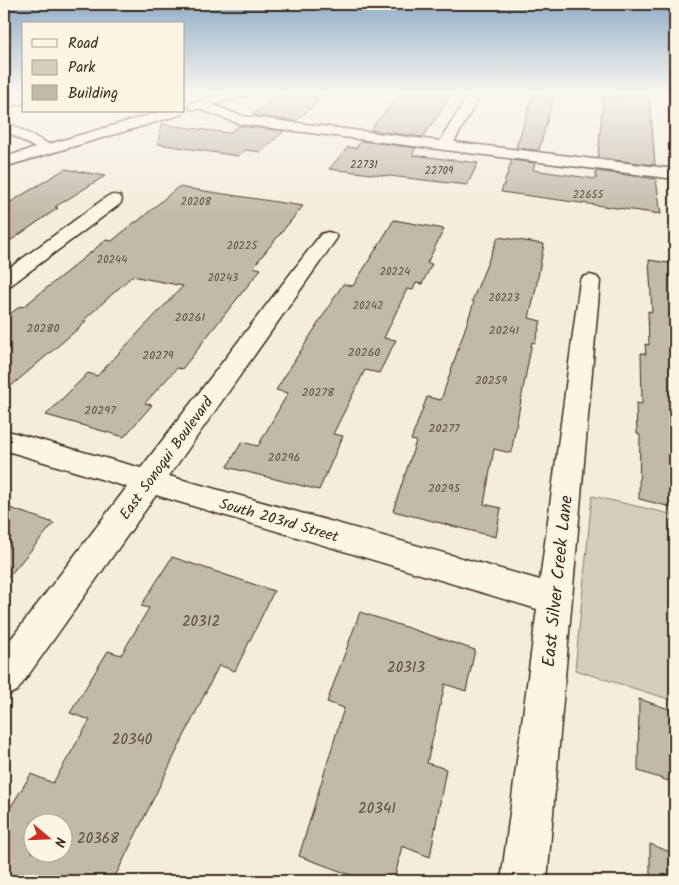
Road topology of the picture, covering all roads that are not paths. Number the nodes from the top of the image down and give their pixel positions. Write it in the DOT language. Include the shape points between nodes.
graph roads {
  1 [pos="19,133"];
  2 [pos="101,133"];
  3 [pos="349,133"];
  4 [pos="452,133"];
  5 [pos="445,145"];
  6 [pos="47,149"];
  7 [pos="4,162"];
  8 [pos="675,174"];
  9 [pos="114,200"];
  10 [pos="328,238"];
  11 [pos="590,281"];
  12 [pos="4,282"];
  13 [pos="4,440"];
  14 [pos="148,482"];
  15 [pos="555,599"];
  16 [pos="4,678"];
  17 [pos="524,881"];
  1 -- 6 [label="street"];
  2 -- 6 [label="street"];
  3 -- 5 [label="street"];
  4 -- 5 [label="street"];
  5 -- 8 [label="street"];
  6 -- 7 [label="street"];
  9 -- 12 [label="street"];
  10 -- 14 [label="street, East Sonoqui Boulevard"];
  11 -- 15 [label="street, East Silver Creek Lane"];
  13 -- 14 [label="street, South 203rd Street"];
  14 -- 15 [label="street, South 203rd Street"];
  14 -- 16 [label="street, East Sonoqui Boulevard"];
  15 -- 17 [label="street, East Silver Creek Lane"];
}
